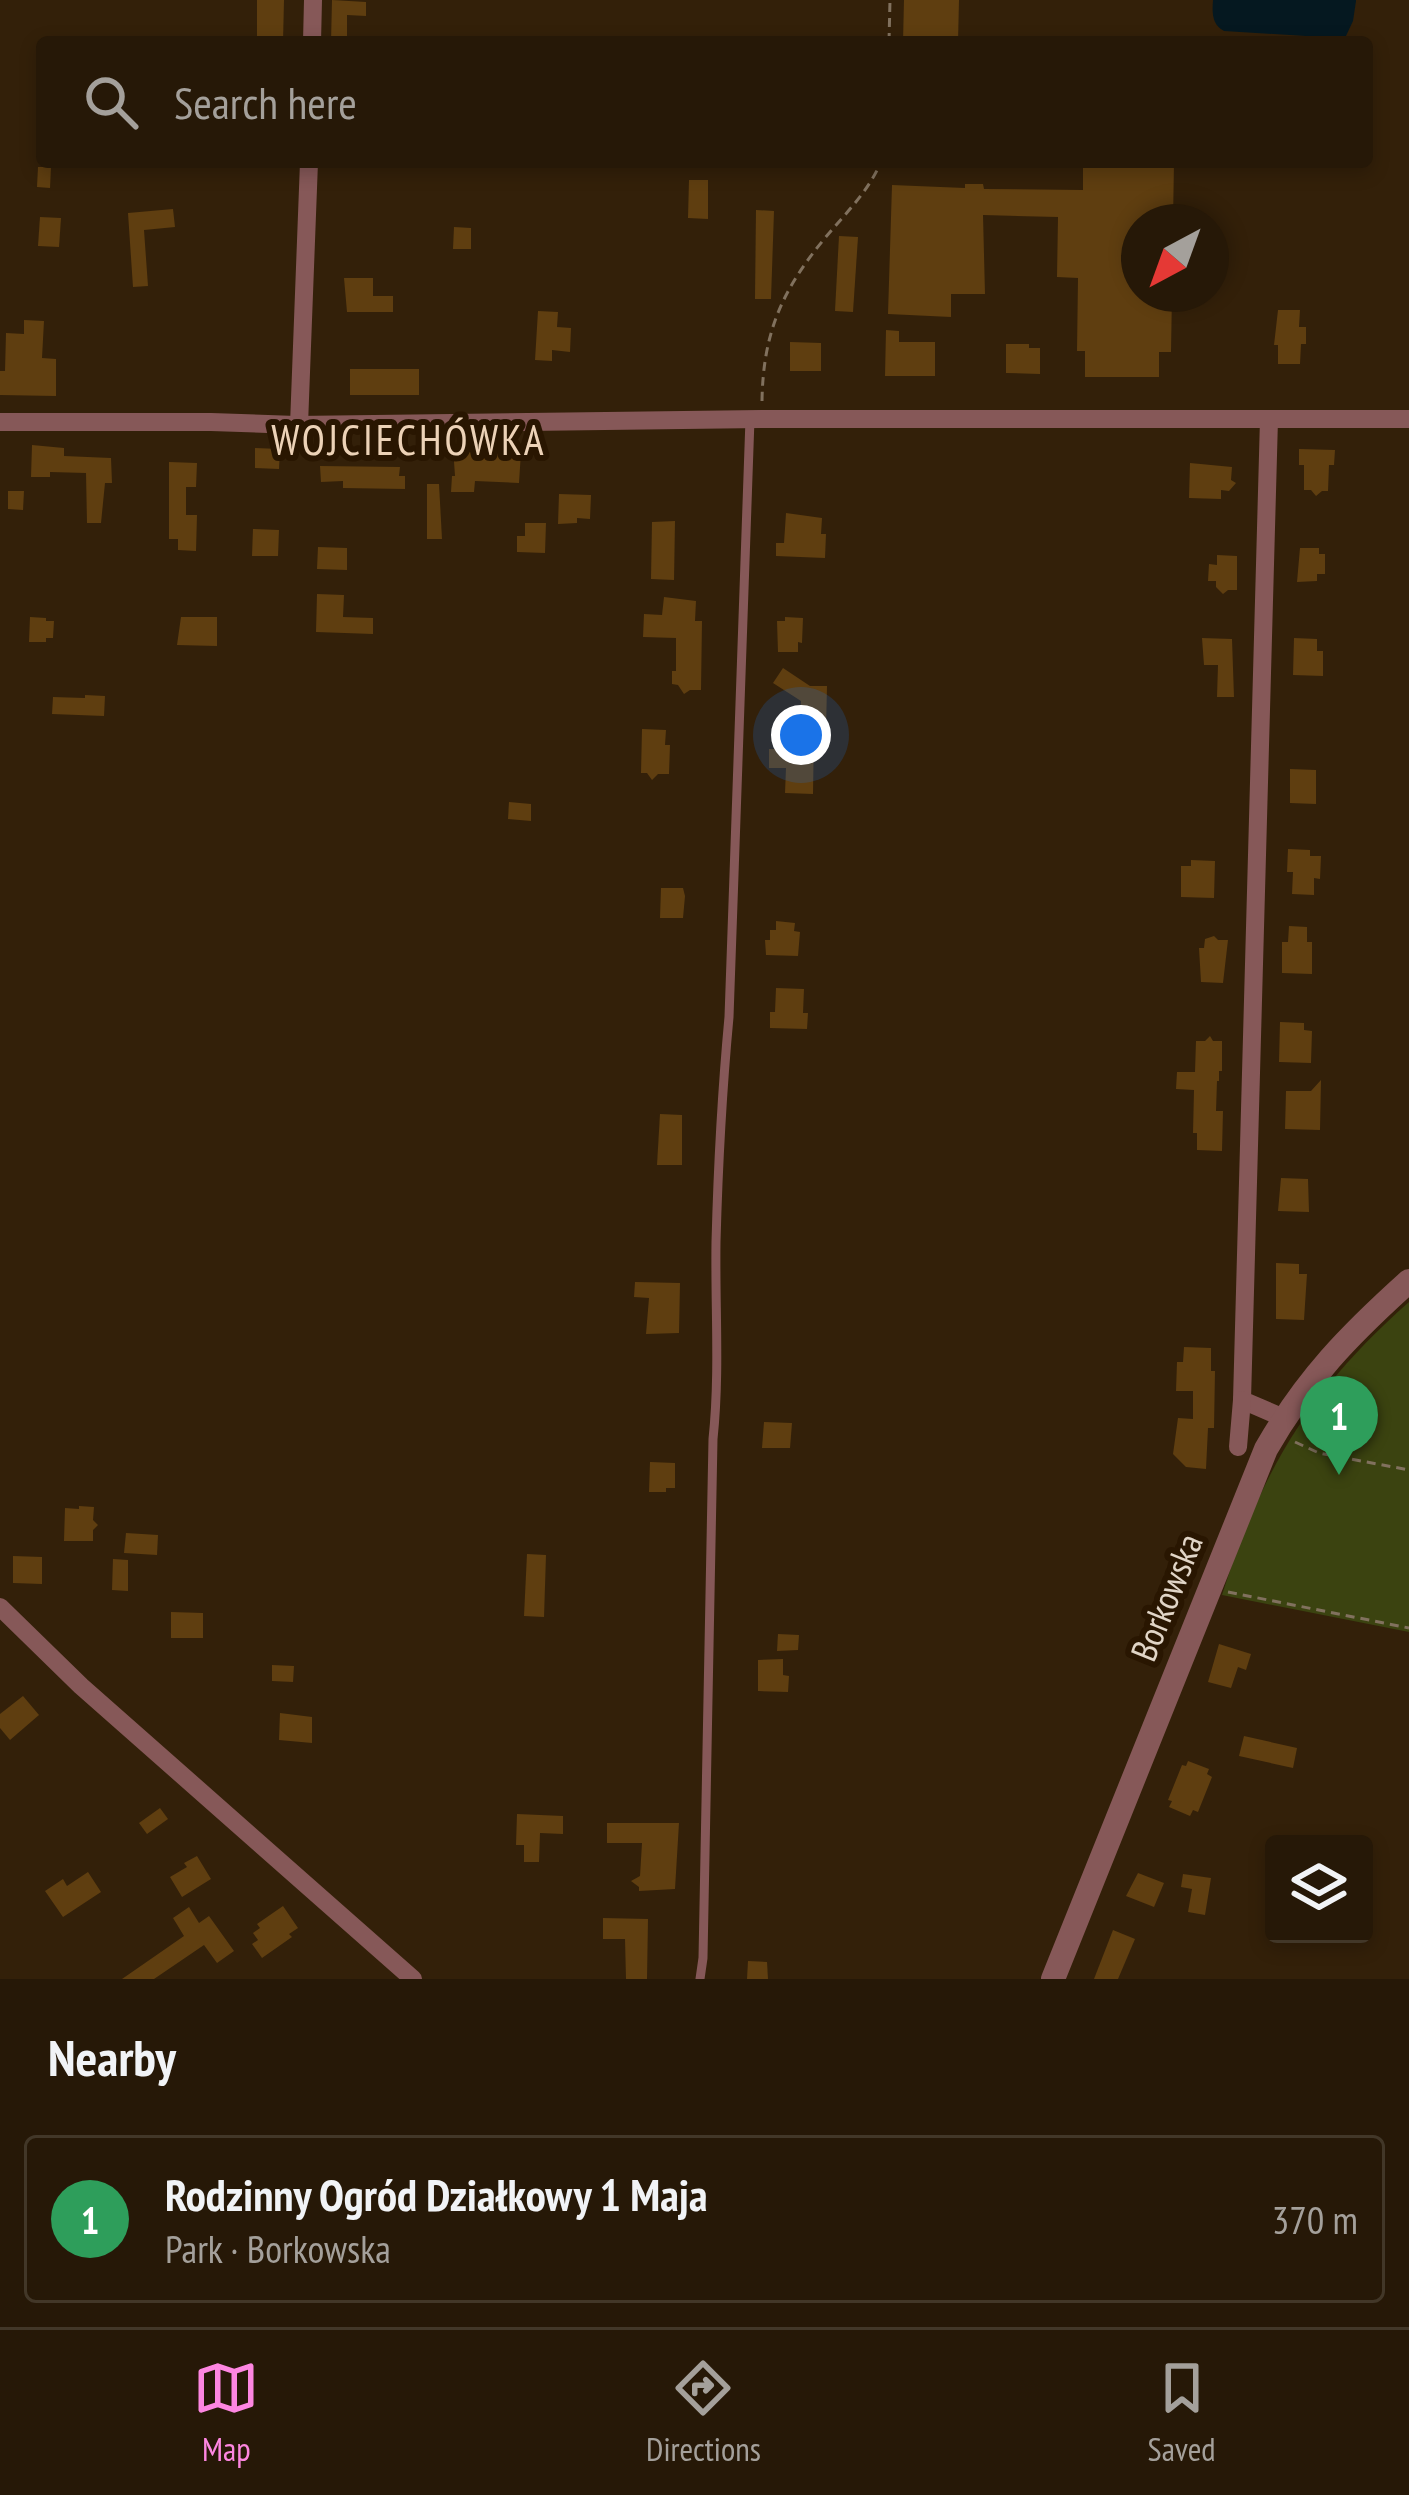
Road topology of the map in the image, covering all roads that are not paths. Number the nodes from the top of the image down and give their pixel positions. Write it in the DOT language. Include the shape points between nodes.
graph roads {
  1 [pos="313,0"];
  2 [pos="312,36"];
  3 [pos="309,168"];
  4 [pos="756,419"];
  5 [pos="1269,419"];
  6 [pos="1409,419"];
  7 [pos="0,422"];
  8 [pos="299,424"];
  9 [pos="1409,1281"];
  10 [pos="1241,1400"];
  11 [pos="1293,1424"];
  12 [pos="1238,1447"];
  13 [pos="0,1607"];
  14 [pos="413,1979"];
  15 [pos="700,1979"];
  16 [pos="1053,1979"];
  1 -- 2 [label="street"];
  3 -- 8 [label="street"];
  4 -- 5 [label="street"];
  4 -- 8 [label="street"];
  4 -- 15 [label="lane" via="716,1242"];
  5 -- 6 [label="street"];
  5 -- 10 [label="street"];
  7 -- 8 [label="street"];
  9 -- 11 [label="street, Borkowska" via="1325,1362"];
  10 -- 11 [label="street"];
  10 -- 12 [label="street"];
  11 -- 16 [label="street, Borkowska" via="1254,1475"];
  13 -- 14 [label="street"];
}
